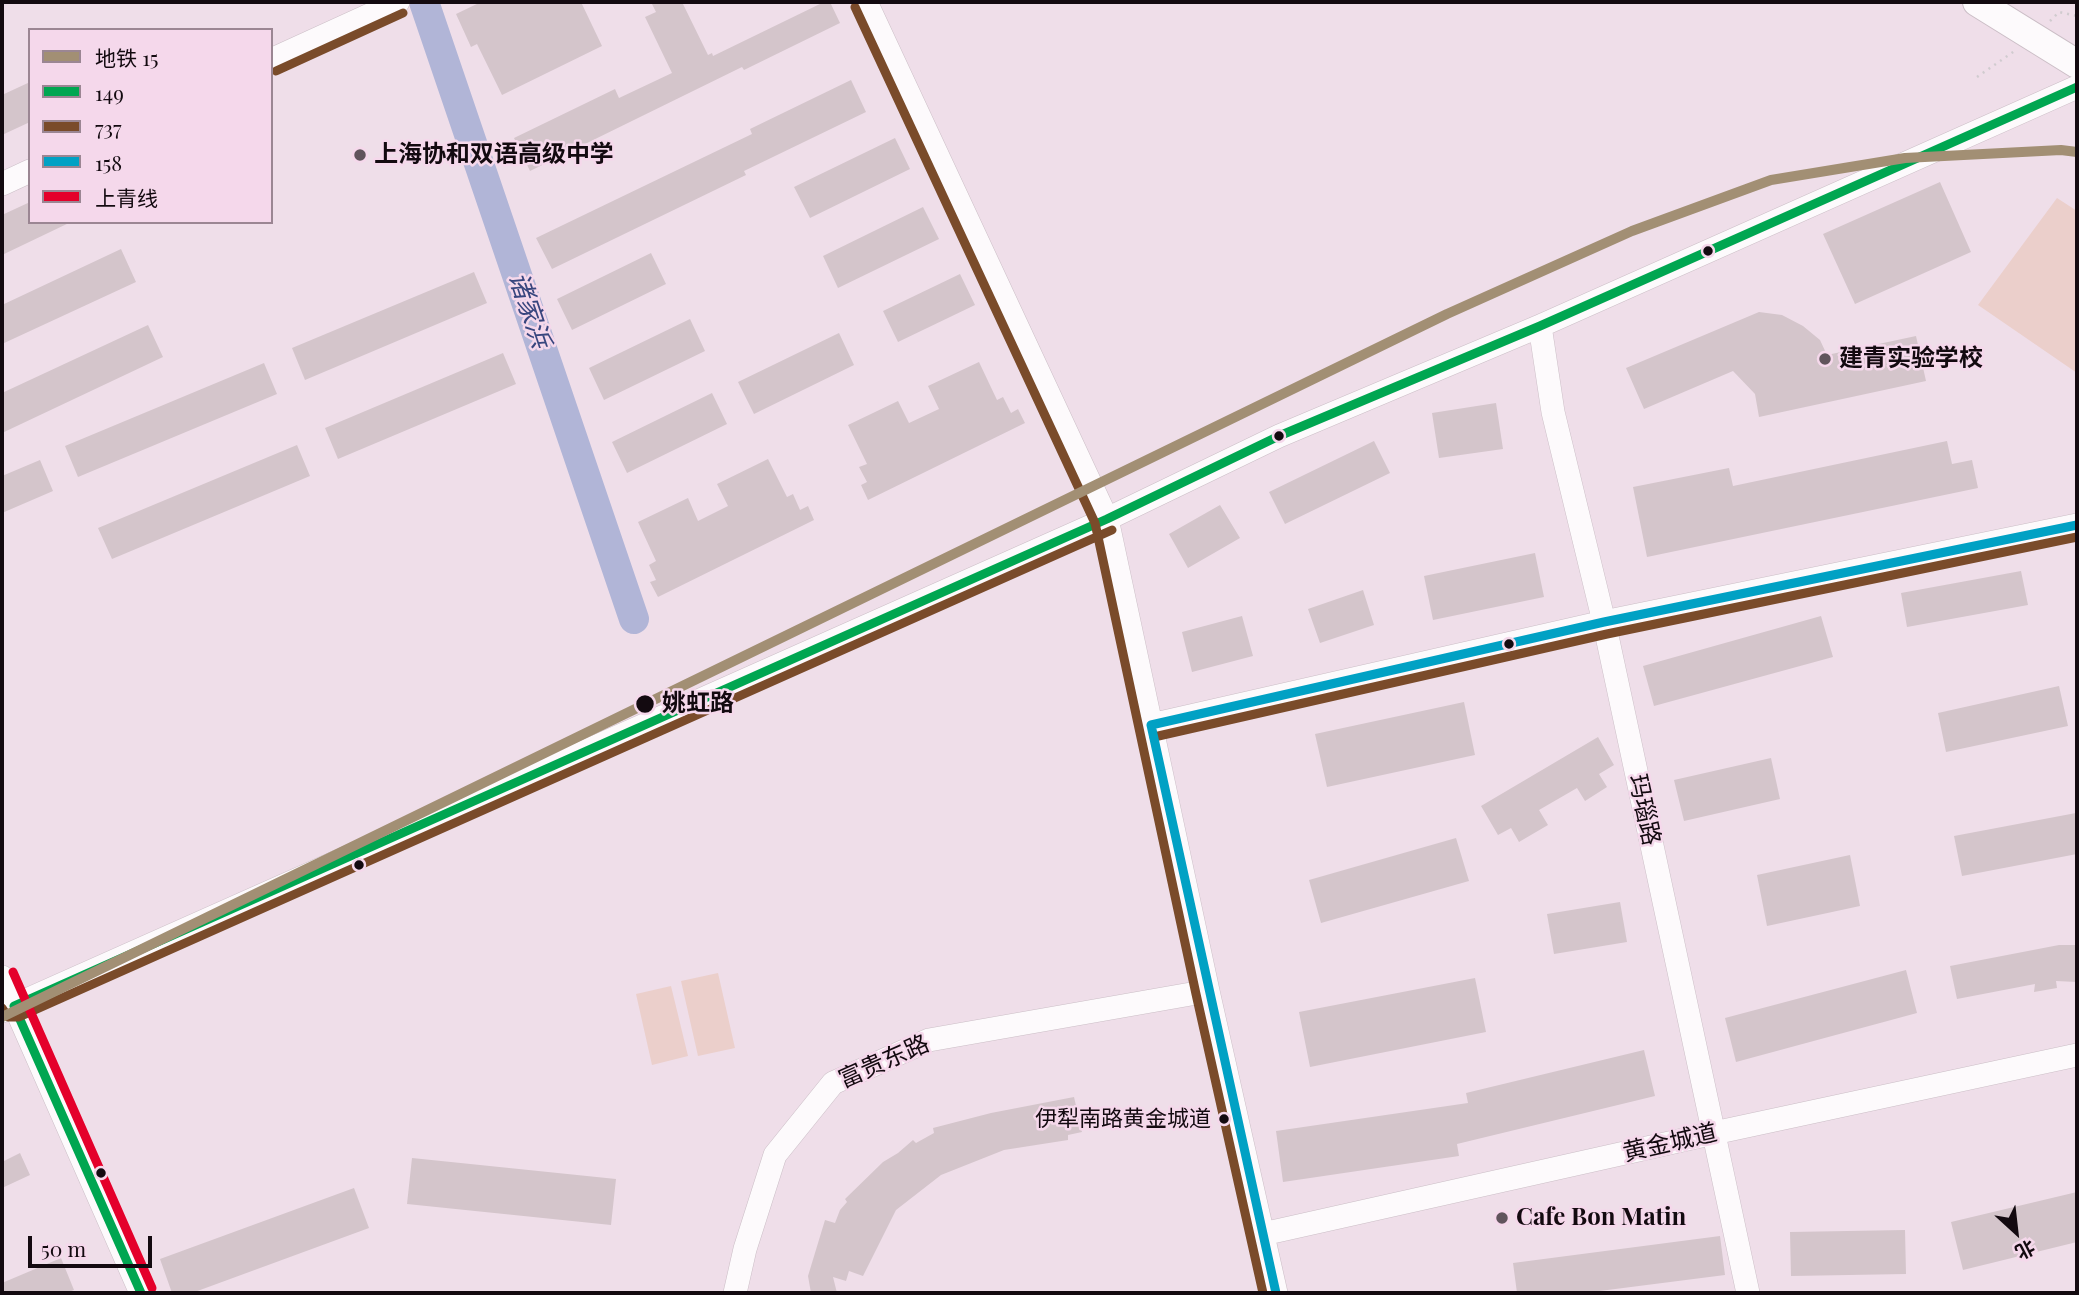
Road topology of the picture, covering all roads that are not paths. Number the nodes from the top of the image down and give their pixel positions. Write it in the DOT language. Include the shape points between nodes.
graph roads {
  1 [pos="398,2"];
  2 [pos="866,2"];
  3 [pos="1977,2"];
  4 [pos="273,59"];
  5 [pos="2077,64"];
  6 [pos="2077,87"];
  7 [pos="28,172"];
  8 [pos="2,184"];
  9 [pos="1540,326"];
  10 [pos="1107,519"];
  11 [pos="2077,525"];
  12 [pos="1604,622"];
  13 [pos="1151,725"];
  14 [pos="2,977"];
  15 [pos="1208,990"];
  16 [pos="8,1009"];
  17 [pos="2077,1055"];
  18 [pos="1714,1133"];
  19 [pos="1263,1234"];
  20 [pos="141,1293"];
  21 [pos="735,1293"];
  22 [pos="1276,1293"];
  23 [pos="1748,1293"];
  1 -- 4 [label="street"];
  2 -- 10 [label="street"];
  3 -- 5 [label="main road"];
  6 -- 9 [label="street"];
  7 -- 8 [label="street"];
  9 -- 10 [label="street" via="1279,436"];
  9 -- 12 [label="street, 玛瑙路" via="1553,412"];
  10 -- 13 [label="street"];
  10 -- 16 [label="street"];
  11 -- 12 [label="street"];
  12 -- 13 [label="street"];
  12 -- 18 [label="street, 玛瑙路"];
  13 -- 15 [label="street"];
  14 -- 16 [label="street"];
  15 -- 19 [label="street"];
  15 -- 21 [label="street, 富贵东路" via="929,1040 832,1083 775,1155"];
  16 -- 20 [label="street"];
  17 -- 18 [label="street, 黄金城道"];
  18 -- 19 [label="street, 黄金城道"];
  18 -- 23 [label="street, 玛瑙路"];
  19 -- 22 [label="street"];
}
